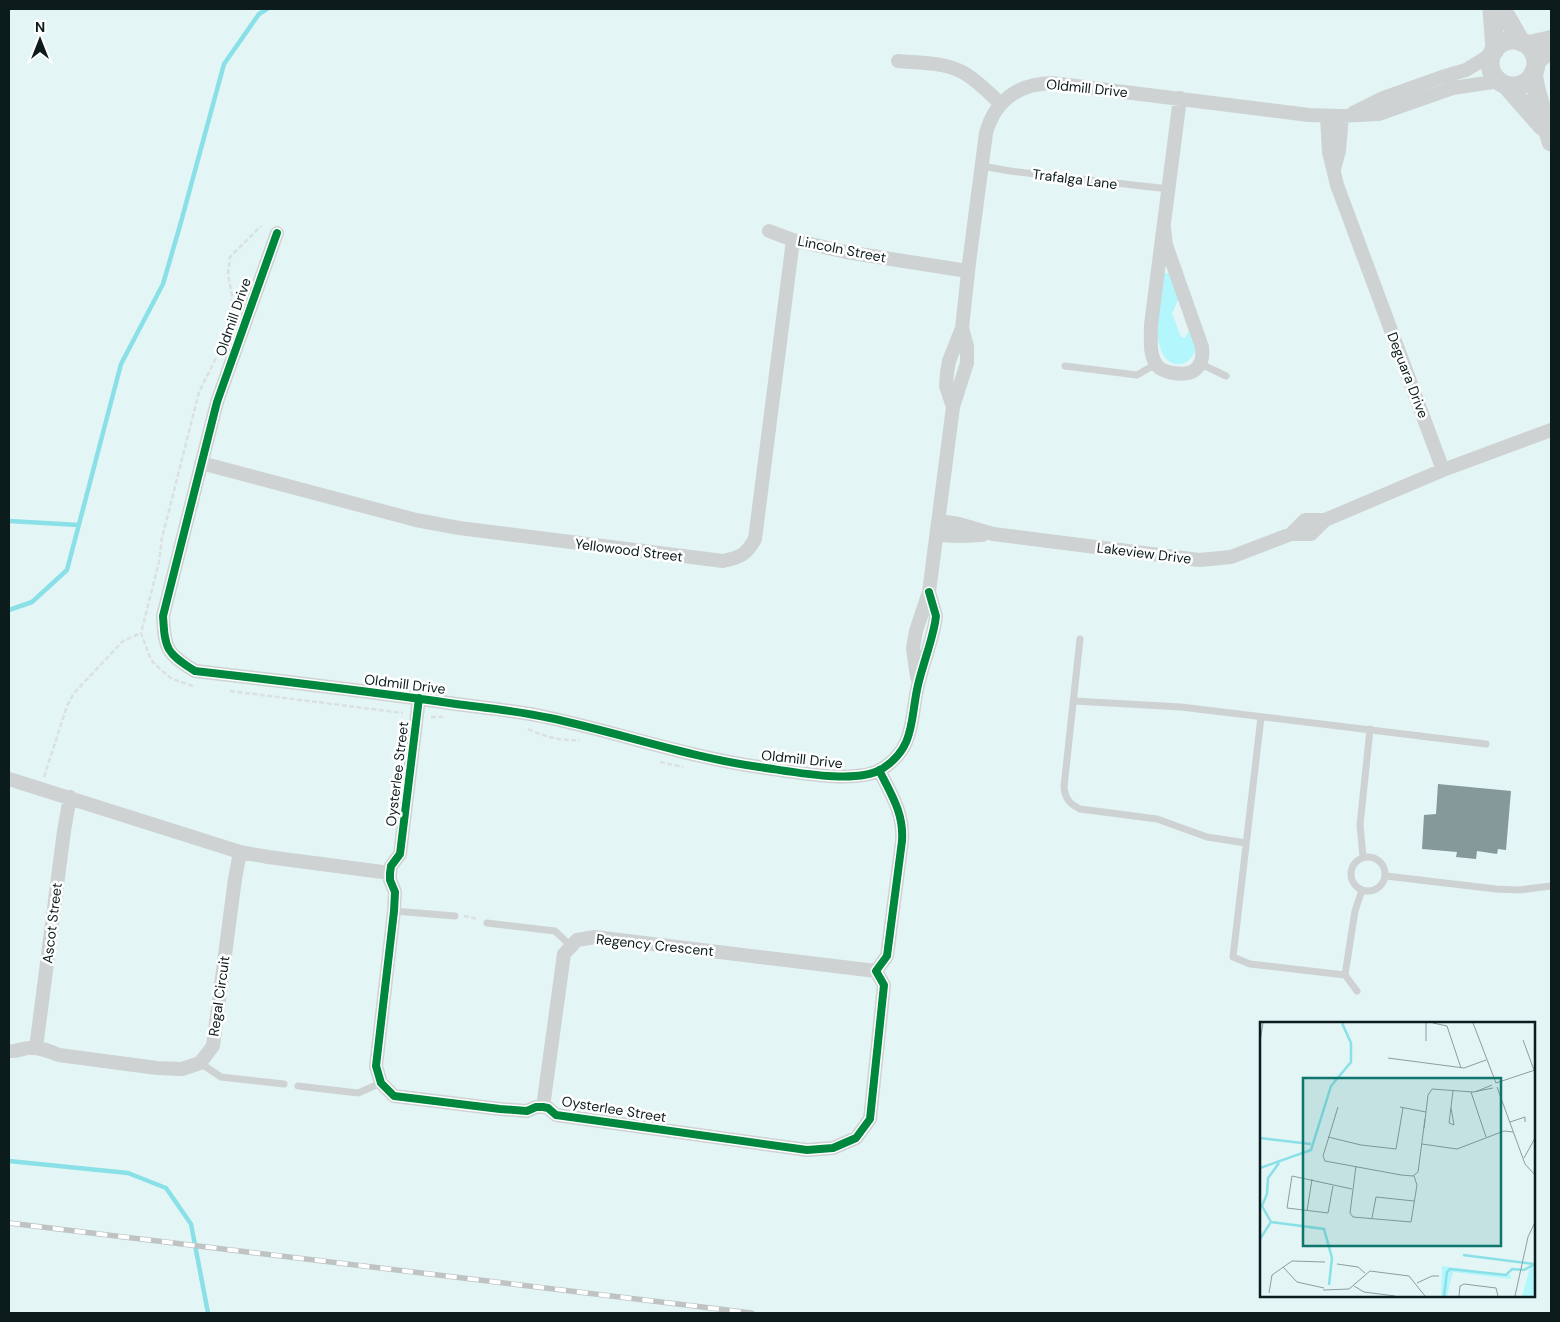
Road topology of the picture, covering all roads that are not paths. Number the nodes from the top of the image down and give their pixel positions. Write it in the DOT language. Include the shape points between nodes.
graph roads {
  1 [pos="1492,9"];
  2 [pos="1502,9"];
  3 [pos="1551,38"];
  4 [pos="1523,43"];
  5 [pos="1551,51"];
  6 [pos="1493,52"];
  7 [pos="898,61"];
  8 [pos="1534,69"];
  9 [pos="1503,83"];
  10 [pos="1180,98"];
  11 [pos="1001,104"];
  12 [pos="1327,116"];
  13 [pos="1345,116"];
  14 [pos="1550,138"];
  15 [pos="982,166"];
  16 [pos="1334,172"];
  17 [pos="1169,189"];
  18 [pos="1164,228"];
  19 [pos="769,231"];
  20 [pos="277,233"];
  21 [pos="793,240"];
  22 [pos="968,267"];
  23 [pos="1156,364"];
  24 [pos="1201,364"];
  25 [pos="1065,366"];
  26 [pos="1226,376"];
  27 [pos="1551,430"];
  28 [pos="202,463"];
  29 [pos="1443,470"];
  30 [pos="938,528"];
  31 [pos="1080,639"];
  32 [pos="419,698"];
  33 [pos="1074,701"];
  34 [pos="1261,717"];
  35 [pos="1370,730"];
  36 [pos="1486,744"];
  37 [pos="879,770"];
  38 [pos="9,779"];
  39 [pos="70,797"];
  40 [pos="1246,844"];
  41 [pos="240,852"];
  42 [pos="1363,857"];
  43 [pos="390,873"];
  44 [pos="1386,876"];
  45 [pos="1551,886"];
  46 [pos="1362,890"];
  47 [pos="394,910"];
  48 [pos="455,916"];
  49 [pos="487,923"];
  50 [pos="571,946"];
  51 [pos="876,971"];
  52 [pos="1345,975"];
  53 [pos="1357,991"];
  54 [pos="36,1048"];
  55 [pos="9,1051"];
  56 [pos="200,1063"];
  57 [pos="381,1083"];
  58 [pos="284,1084"];
  59 [pos="298,1086"];
  60 [pos="542,1107"];
  1 -- 6 [label="main road"];
  2 -- 4 [label="main road"];
  3 -- 4 [label="street"];
  4 -- 6 [label="main road" via="1509,40"];
  4 -- 8 [label="main road" via="1533,53"];
  5 -- 8 [label="street"];
  6 -- 9 [label="main road" via="1491,68 1494,76"];
  6 -- 13 [label="street, Oldmill Drive" via="1470,68 1383,98"];
  7 -- 11 [label="street" via="957,70"];
  8 -- 9 [label="main road" via="1528,80 1521,84"];
  8 -- 14 [label="main road"];
  9 -- 13 [label="street, Oldmill Drive" via="1453,88 1383,113"];
  9 -- 14 [label="main road" via="1526,105"];
  10 -- 11 [label="street, Oldmill Drive" via="1040,83 1021,89"];
  10 -- 12 [label="street, Oldmill Drive"];
  10 -- 17 [label="street"];
  11 -- 15 [label="street, Oldmill Drive" via="988,128"];
  12 -- 13 [label="street, Oldmill Drive"];
  12 -- 16 [label="street, Deguara Drive"];
  13 -- 16 [label="street, Deguara Drive"];
  15 -- 17 [label="lane, Trafalga Lane"];
  15 -- 22 [label="street, Oldmill Drive"];
  16 -- 29 [label="street, Deguara Drive"];
  17 -- 18 [label="street"];
  18 -- 23 [label="street" via="1151,325 1152,355"];
  18 -- 24 [label="street" via="1166,245 1202,347"];
  19 -- 21 [label="street, Lincoln Street"];
  20 -- 28 [label="street, Oldmill Drive" via="217,402"];
  21 -- 22 [label="street, Lincoln Street" via="846,252 917,262 956,261"];
  21 -- 28 [label="street, Yellowood Street" via="755,539 748,552 738,557 723,561 459,528 416,520"];
  22 -- 30 [label="street, Oldmill Drive" via="962,328 967,363 952,407"];
  23 -- 24 [label="street" via="1163,370 1183,374 1194,371"];
  23 -- 25 [label="lane" via="1137,375"];
  24 -- 26 [label="lane"];
  27 -- 29 [label="street"];
  28 -- 32 [label="street, Oldmill Drive" via="163,616 164,641 175,658 195,671"];
  29 -- 30 [label="street, Lakeview Drive" via="1325,520 1305,520 1291,534 1231,557 1199,560 993,534 961,536"];
  30 -- 37 [label="street, Oldmill Drive" via="929,592 936,623 918,688 909,739 898,755"];
  31 -- 33 [label="lane"];
  32 -- 37 [label="street, Oldmill Drive" via="548,717 737,764 844,777"];
  32 -- 43 [label="street, Oysterlee Street" via="400,854"];
  33 -- 34 [label="lane" via="1181,707"];
  33 -- 40 [label="lane" via="1064,787 1072,805 1080,809 1157,819 1208,838"];
  34 -- 35 [label="lane"];
  34 -- 40 [label="lane"];
  35 -- 36 [label="lane"];
  35 -- 42 [label="lane" via="1360,825"];
  37 -- 51 [label="street" via="900,813 903,831 887,956"];
  38 -- 39 [label="street"];
  39 -- 41 [label="street"];
  39 -- 54 [label="street, Ascot Street"];
  40 -- 52 [label="lane" via="1233,957 1250,964"];
  41 -- 43 [label="street"];
  41 -- 56 [label="street, Regal Circuit" via="212,1046"];
  42 -- 44 [label="lane" via="1380,860"];
  42 -- 46 [label="lane" via="1351,872 1353,883"];
  43 -- 47 [label="street" via="396,892"];
  44 -- 45 [label="lane" via="1496,890"];
  44 -- 46 [label="lane" via="1379,888"];
  46 -- 52 [label="lane" via="1355,911"];
  47 -- 48 [label="lane"];
  47 -- 57 [label="street" via="376,1066"];
  49 -- 50 [label="lane" via="555,931"];
  50 -- 51 [label="street, Regency Crescent" via="577,940 595,937"];
  50 -- 60 [label="street" via="564,954"];
  51 -- 60 [label="street, Oysterlee Street" via="884,985 870,1119 856,1138 833,1148 807,1150 556,1115"];
  52 -- 53 [label="lane"];
  54 -- 55 [label="street"];
  54 -- 56 [label="street" via="59,1055 157,1068 182,1069"];
  56 -- 58 [label="lane" via="221,1077"];
  57 -- 59 [label="lane" via="358,1093"];
  57 -- 60 [label="street, Oysterlee Street" via="394,1096 500,1109 527,1111"];
}
